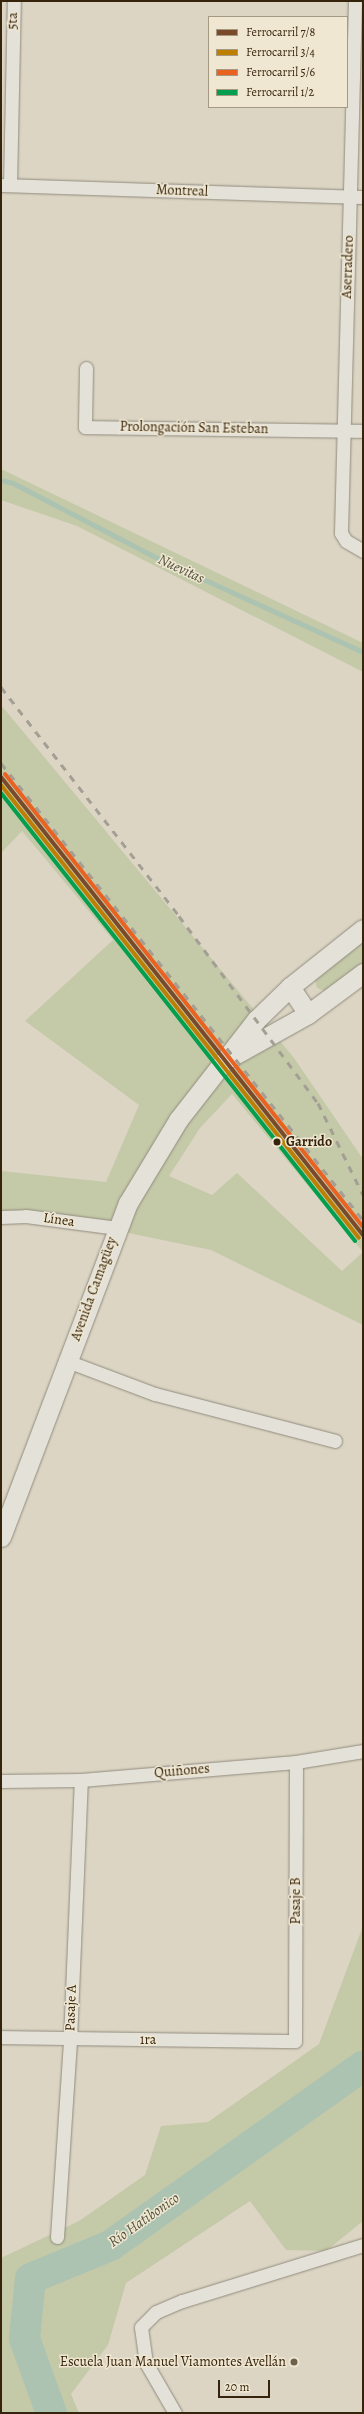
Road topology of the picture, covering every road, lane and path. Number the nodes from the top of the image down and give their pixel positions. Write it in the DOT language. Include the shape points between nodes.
graph roads {
  1 [pos="14,1"];
  2 [pos="355,1"];
  3 [pos="5,185"];
  4 [pos="350,197"];
  5 [pos="363,198"];
  6 [pos="86,368"];
  7 [pos="343,430"];
  8 [pos="363,431"];
  9 [pos="363,551"];
  10 [pos="363,928"];
  11 [pos="363,973"];
  12 [pos="290,987"];
  13 [pos="308,1014"];
  14 [pos="225,1060"];
  15 [pos="1,1217"];
  16 [pos="117,1228"];
  17 [pos="67,1360"];
  18 [pos="335,1441"];
  19 [pos="1,1537"];
  20 [pos="363,1752"];
  21 [pos="296,1762"];
  22 [pos="81,1780"];
  23 [pos="1,1781"];
  24 [pos="1,2037"];
  25 [pos="70,2040"];
  26 [pos="295,2041"];
  27 [pos="57,2237"];
  28 [pos="363,2245"];
  29 [pos="175,2413"];
  1 -- 3 [label="street, 5ta"];
  2 -- 4 [label="street, Aserradero"];
  3 -- 4 [label="street, Montreal"];
  4 -- 5 [label="street, Montreal"];
  4 -- 7 [label="street, Aserradero"];
  6 -- 7 [label="street, Prolongación San Esteban" via="85,427"];
  7 -- 8 [label="street, Prolongación San Esteban"];
  7 -- 9 [label="street, Aserradero" via="342,533 346,540"];
  10 -- 12 [label="main road, Avenida Camagüey"];
  11 -- 13 [label="main road, Avenida Camagüey"];
  12 -- 13 [label="main road"];
  12 -- 14 [label="main road, Avenida Camagüey" via="256,1020"];
  13 -- 14 [label="main road, Avenida Camagüey"];
  14 -- 16 [label="main road, Avenida Camagüey" via="178,1120 128,1203"];
  15 -- 16 [label="street, Línea" via="26,1216"];
  16 -- 17 [label="main road, Avenida Camagüey"];
  17 -- 18 [label="street" via="155,1394"];
  17 -- 19 [label="main road, Avenida Camagüey"];
  20 -- 21 [label="street, Quiñones"];
  21 -- 22 [label="street, Quiñones"];
  21 -- 26 [label="street, Pasaje B"];
  22 -- 23 [label="street, Quiñones"];
  22 -- 25 [label="street, Pasaje A"];
  24 -- 25 [label="street, 1ra"];
  25 -- 26 [label="street, 1ra"];
  25 -- 27 [label="street, Pasaje A"];
  28 -- 29 [label="street" via="182,2301 156,2312 141,2327 146,2363"];
}
